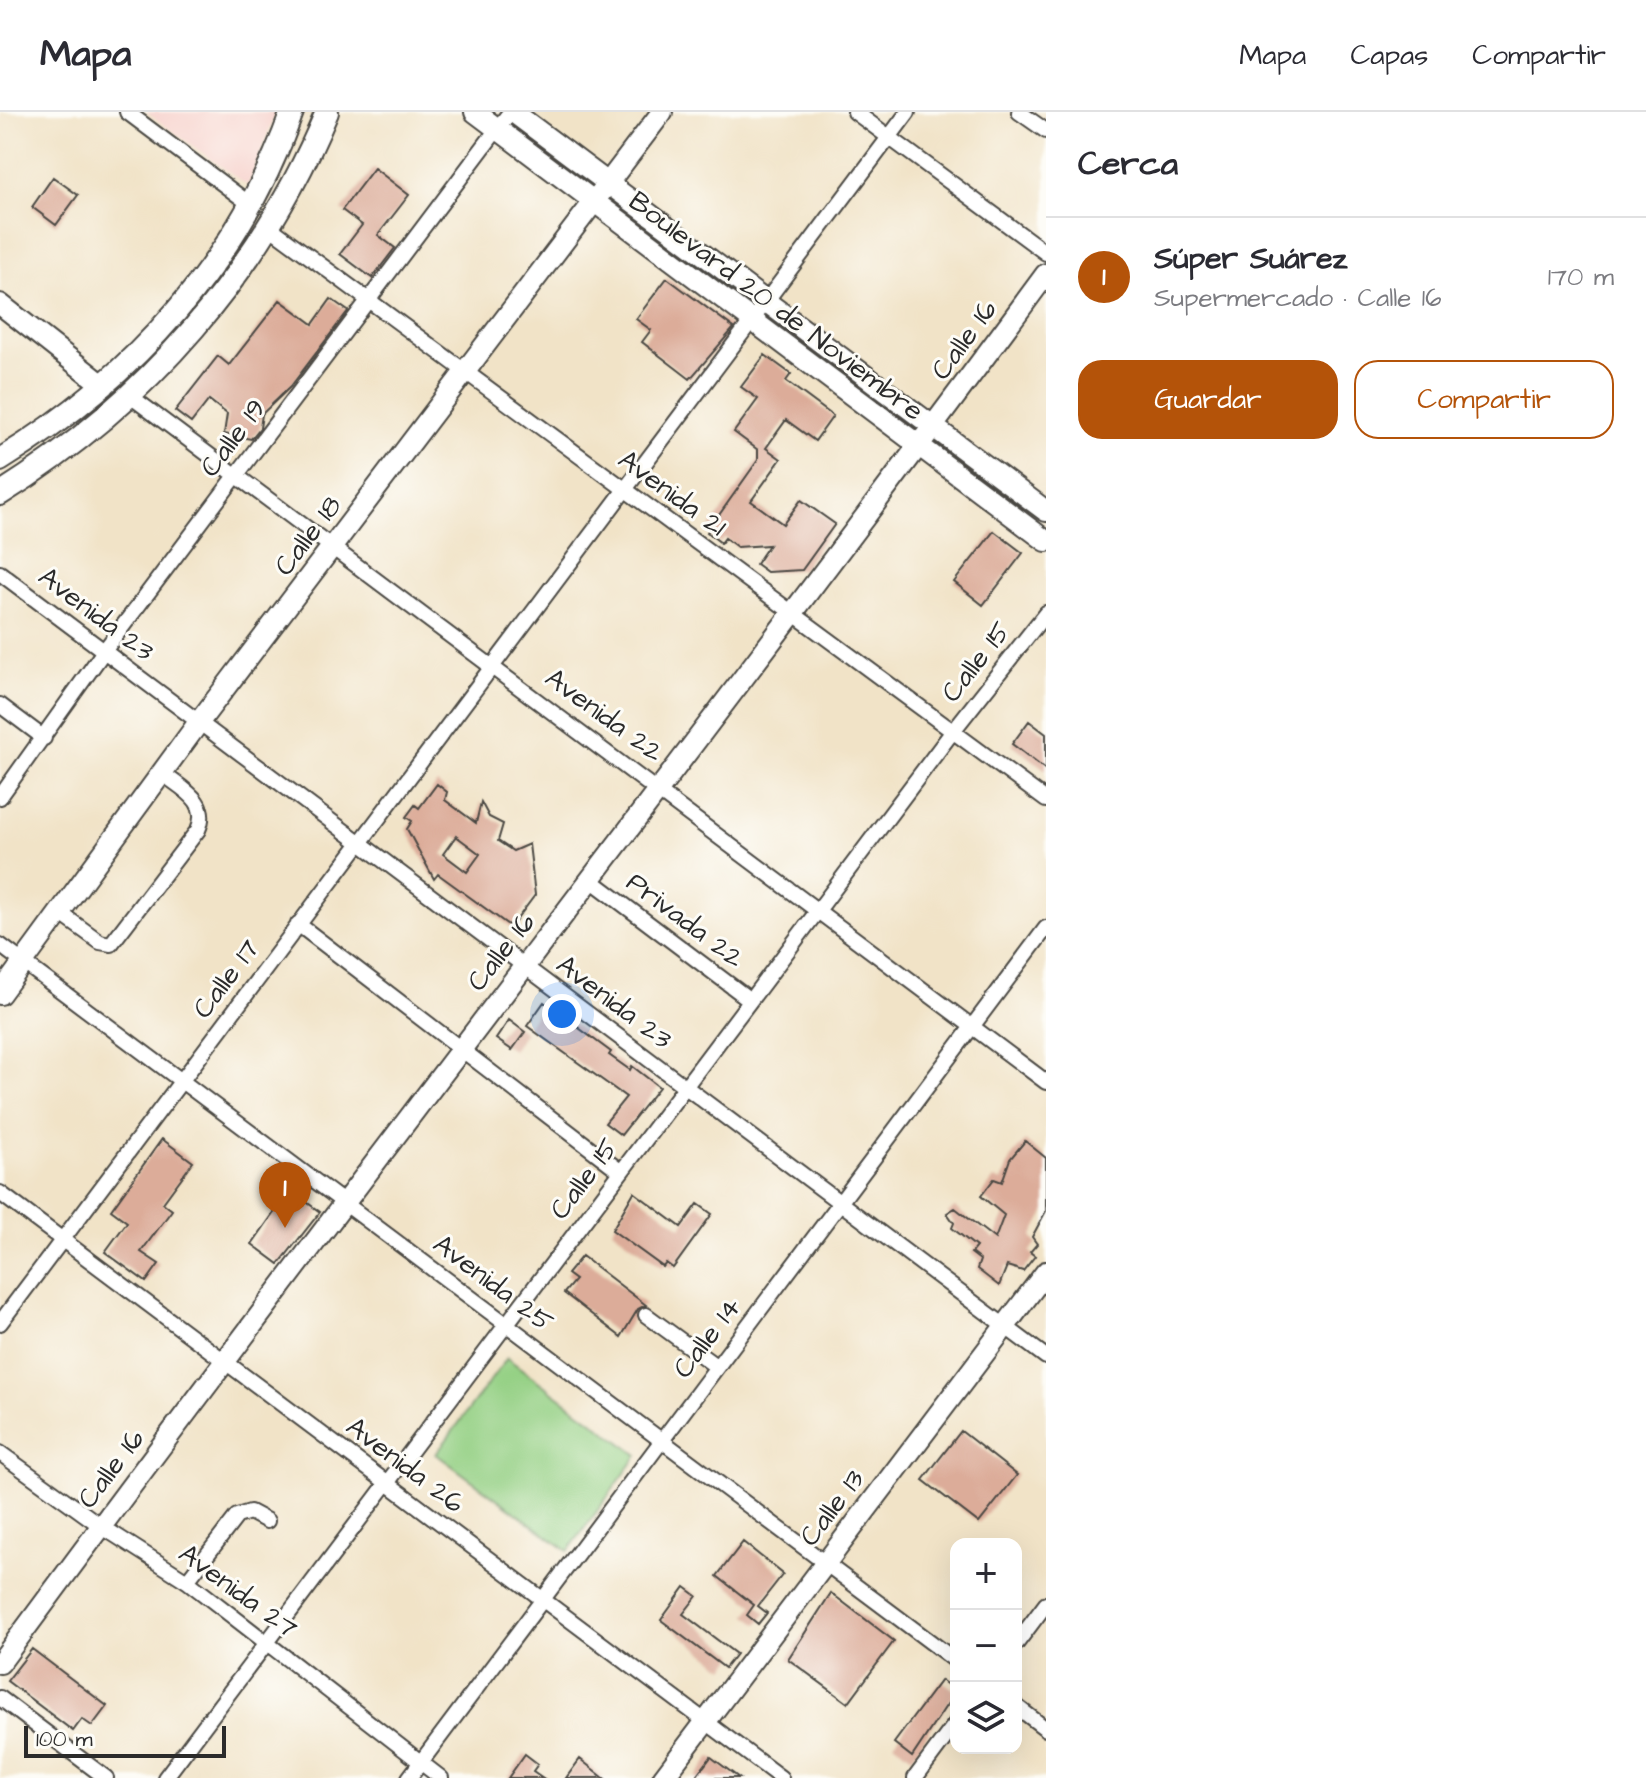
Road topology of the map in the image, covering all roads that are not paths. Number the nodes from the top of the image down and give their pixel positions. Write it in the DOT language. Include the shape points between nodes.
graph roads {
  1 [pos="127,112"];
  2 [pos="292,112"];
  3 [pos="327,112"];
  4 [pos="475,112"];
  5 [pos="512,112"];
  6 [pos="662,112"];
  7 [pos="855,112"];
  8 [pos="908,112"];
  9 [pos="1019,112"];
  10 [pos="497,130"];
  11 [pos="1046,131"];
  12 [pos="888,139"];
  13 [pos="608,183"];
  14 [pos="593,203"];
  15 [pos="251,205"];
  16 [pos="268,226"];
  17 [pos="1046,253"];
  18 [pos="1046,274"];
  19 [pos="369,301"];
  20 [pos="766,301"];
  21 [pos="0,304"];
  22 [pos="751,320"];
  23 [pos="466,371"];
  24 [pos="104,386"];
  25 [pos="129,395"];
  26 [pos="935,425"];
  27 [pos="919,446"];
  28 [pos="0,460"];
  29 [pos="236,476"];
  30 [pos="625,489"];
  31 [pos="0,494"];
  32 [pos="1046,511"];
  33 [pos="1046,541"];
  34 [pos="333,548"];
  35 [pos="0,573"];
  36 [pos="1046,613"];
  37 [pos="794,614"];
  38 [pos="104,651"];
  39 [pos="492,665"];
  40 [pos="0,705"];
  41 [pos="199,722"];
  42 [pos="953,731"];
  43 [pos="44,738"];
  44 [pos="162,773"];
  45 [pos="660,789"];
  46 [pos="0,797"];
  47 [pos="1046,800"];
  48 [pos="359,842"];
  49 [pos="591,880"];
  50 [pos="817,911"];
  51 [pos="60,913"];
  52 [pos="298,924"];
  53 [pos="1046,928"];
  54 [pos="0,945"];
  55 [pos="23,963"];
  56 [pos="524,965"];
  57 [pos="0,994"];
  58 [pos="750,1000"];
  59 [pos="972,1027"];
  60 [pos="461,1046"];
  61 [pos="181,1079"];
  62 [pos="1046,1082"];
  63 [pos="685,1086"];
  64 [pos="620,1171"];
  65 [pos="0,1193"];
  66 [pos="345,1202"];
  67 [pos="840,1203"];
  68 [pos="62,1238"];
  69 [pos="1046,1272"];
  70 [pos="646,1315"];
  71 [pos="0,1323"];
  72 [pos="506,1323"];
  73 [pos="1004,1325"];
  74 [pos="1046,1357"];
  75 [pos="226,1361"];
  76 [pos="717,1367"];
  77 [pos="662,1440"];
  78 [pos="0,1453"];
  79 [pos="388,1483"];
  80 [pos="267,1521"];
  81 [pos="101,1526"];
  82 [pos="825,1563"];
  83 [pos="187,1581"];
  84 [pos="543,1599"];
  85 [pos="1046,1604"];
  86 [pos="1022,1636"];
  87 [pos="265,1640"];
  88 [pos="950,1657"];
  89 [pos="0,1663"];
  90 [pos="0,1698"];
  91 [pos="1022,1711"];
  92 [pos="705,1722"];
  93 [pos="1046,1729"];
  94 [pos="950,1731"];
  95 [pos="420,1763"];
  96 [pos="106,1778"];
  97 [pos="165,1778"];
  98 [pos="409,1778"];
  99 [pos="441,1778"];
  100 [pos="663,1778"];
  101 [pos="781,1778"];
  102 [pos="915,1778"];
  1 -- 15 [label="street"];
  2 -- 15 [label="main road"];
  3 -- 16 [label="main road"];
  4 -- 10 [label="street, Boulevard 20 de Noviembre"];
  5 -- 10 [label="street, Calle 19"];
  5 -- 13 [label="street, Boulevard 20 de Noviembre"];
  6 -- 13 [label="street, Calle 18"];
  7 -- 12 [label="street"];
  8 -- 12 [label="street, Calle 17"];
  9 -- 11 [label="street"];
  10 -- 14 [label="street, Boulevard 20 de Noviembre"];
  10 -- 19 [label="street, Calle 19"];
  12 -- 17 [label="street"];
  12 -- 20 [label="street, Calle 17"];
  13 -- 14 [label="street, Calle 18"];
  13 -- 20 [label="street, Boulevard 20 de Noviembre"];
  14 -- 22 [label="street, Boulevard 20 de Noviembre"];
  14 -- 23 [label="street, Calle 18"];
  15 -- 24 [label="main road" via="187,301"];
  16 -- 19 [label="street, Avenida 21"];
  16 -- 25 [label="main road" via="184,342"];
  18 -- 26 [label="street, Calle 16"];
  19 -- 23 [label="street, Avenida 21"];
  19 -- 29 [label="street, Calle 19"];
  20 -- 22 [label="street, Calle 17"];
  20 -- 26 [label="street, Boulevard 20 de Noviembre"];
  21 -- 24 [label="street"];
  22 -- 27 [label="street, Boulevard 20 de Noviembre"];
  22 -- 30 [label="street, Calle 17"];
  23 -- 30 [label="street, Avenida 21"];
  23 -- 34 [label="street, Calle 18"];
  24 -- 28 [label="main road"];
  25 -- 29 [label="street, Avenida 22"];
  25 -- 31 [label="main road" via="83,438"];
  26 -- 27 [label="street, Calle 16"];
  26 -- 32 [label="street, Boulevard 20 de Noviembre"];
  27 -- 33 [label="street, Boulevard 20 de Noviembre"];
  27 -- 37 [label="street, Calle 16"];
  29 -- 34 [label="street, Avenida 22"];
  29 -- 38 [label="street, Calle 19"];
  30 -- 37 [label="street, Avenida 21"];
  30 -- 39 [label="street, Calle 17"];
  34 -- 39 [label="street, Avenida 22"];
  34 -- 41 [label="street, Calle 18"];
  35 -- 38 [label="street, Avenida 23"];
  36 -- 42 [label="street, Calle 15"];
  37 -- 42 [label="street, Avenida 21"];
  37 -- 45 [label="street, Calle 16"];
  38 -- 41 [label="street, Avenida 23"];
  38 -- 43 [label="street, Calle 19"];
  39 -- 45 [label="street, Avenida 22"];
  39 -- 48 [label="street, Calle 17"];
  40 -- 43 [label="street"];
  41 -- 44 [label="street, Calle 18"];
  41 -- 48 [label="street, Avenida 23"];
  42 -- 47 [label="street, Avenida 21"];
  42 -- 50 [label="street, Calle 15"];
  43 -- 46 [label="street, Calle 19"];
  44 -- 51 [label="street, Calle 18"];
  44 -- 51 [label="street" via="203,809 189,842 111,944 100,942"];
  45 -- 49 [label="street, Calle 16"];
  45 -- 50 [label="street, Avenida 22"];
  48 -- 52 [label="street, Calle 17"];
  48 -- 56 [label="street, Avenida 23"];
  49 -- 56 [label="street, Calle 16"];
  49 -- 58 [label="street, Privada 22"];
  50 -- 58 [label="street, Calle 15"];
  50 -- 59 [label="street, Avenida 22"];
  51 -- 55 [label="street, Calle 18"];
  52 -- 60 [label="street"];
  52 -- 61 [label="street, Calle 17"];
  53 -- 59 [label="street, Calle 14"];
  54 -- 55 [label="street, Avenida 25"];
  55 -- 57 [label="street, Calle 18"];
  55 -- 61 [label="street, Avenida 25"];
  56 -- 60 [label="street, Calle 16"];
  56 -- 63 [label="street, Avenida 23"];
  58 -- 63 [label="street, Calle 15"];
  59 -- 62 [label="street, Avenida 22"];
  59 -- 67 [label="street, Calle 14"];
  60 -- 64 [label="street"];
  60 -- 66 [label="street, Calle 16"];
  61 -- 66 [label="street, Avenida 25"];
  61 -- 68 [label="street, Calle 17"];
  63 -- 64 [label="street, Calle 15"];
  63 -- 67 [label="street, Avenida 23"];
  64 -- 72 [label="street, Calle 15"];
  65 -- 68 [label="street, Avenida 26"];
  66 -- 72 [label="street, Avenida 25"];
  66 -- 75 [label="street, Calle 16"];
  67 -- 73 [label="street, Avenida 23"];
  67 -- 76 [label="street, Calle 14"];
  68 -- 71 [label="street, Calle 17"];
  68 -- 75 [label="street, Avenida 26"];
  69 -- 73 [label="street, Calle 13"];
  70 -- 76 [label="street"];
  72 -- 77 [label="street, Avenida 25"];
  72 -- 79 [label="street, Calle 15"];
  73 -- 74 [label="street, Avenida 23"];
  73 -- 82 [label="street, Calle 13"];
  75 -- 79 [label="street, Avenida 26"];
  75 -- 81 [label="street, Calle 16"];
  76 -- 77 [label="street, Calle 14"];
  77 -- 82 [label="street, Avenida 25"];
  77 -- 84 [label="street, Calle 14"];
  78 -- 81 [label="street, Avenida 27"];
  79 -- 84 [label="street, Avenida 26"];
  79 -- 87 [label="street, Calle 15"];
  80 -- 83 [label="street" via="250,1512 237,1516"];
  81 -- 83 [label="street, Avenida 27"];
  81 -- 89 [label="street, Calle 16"];
  82 -- 88 [label="street, Avenida 25"];
  82 -- 92 [label="street, Calle 13"];
  83 -- 87 [label="street, Avenida 27"];
  84 -- 92 [label="street, Avenida 26"];
  84 -- 95 [label="street, Calle 14"];
  85 -- 86 [label="street"];
  87 -- 95 [label="street, Avenida 27"];
  87 -- 97 [label="street, Calle 15"];
  90 -- 96 [label="street"];
  91 -- 93 [label="street"];
  92 -- 100 [label="street, Calle 13"];
  92 -- 101 [label="street, Avenida 26"];
  94 -- 102 [label="street"];
  95 -- 98 [label="street, Calle 14"];
  95 -- 99 [label="street, Avenida 27"];
}
